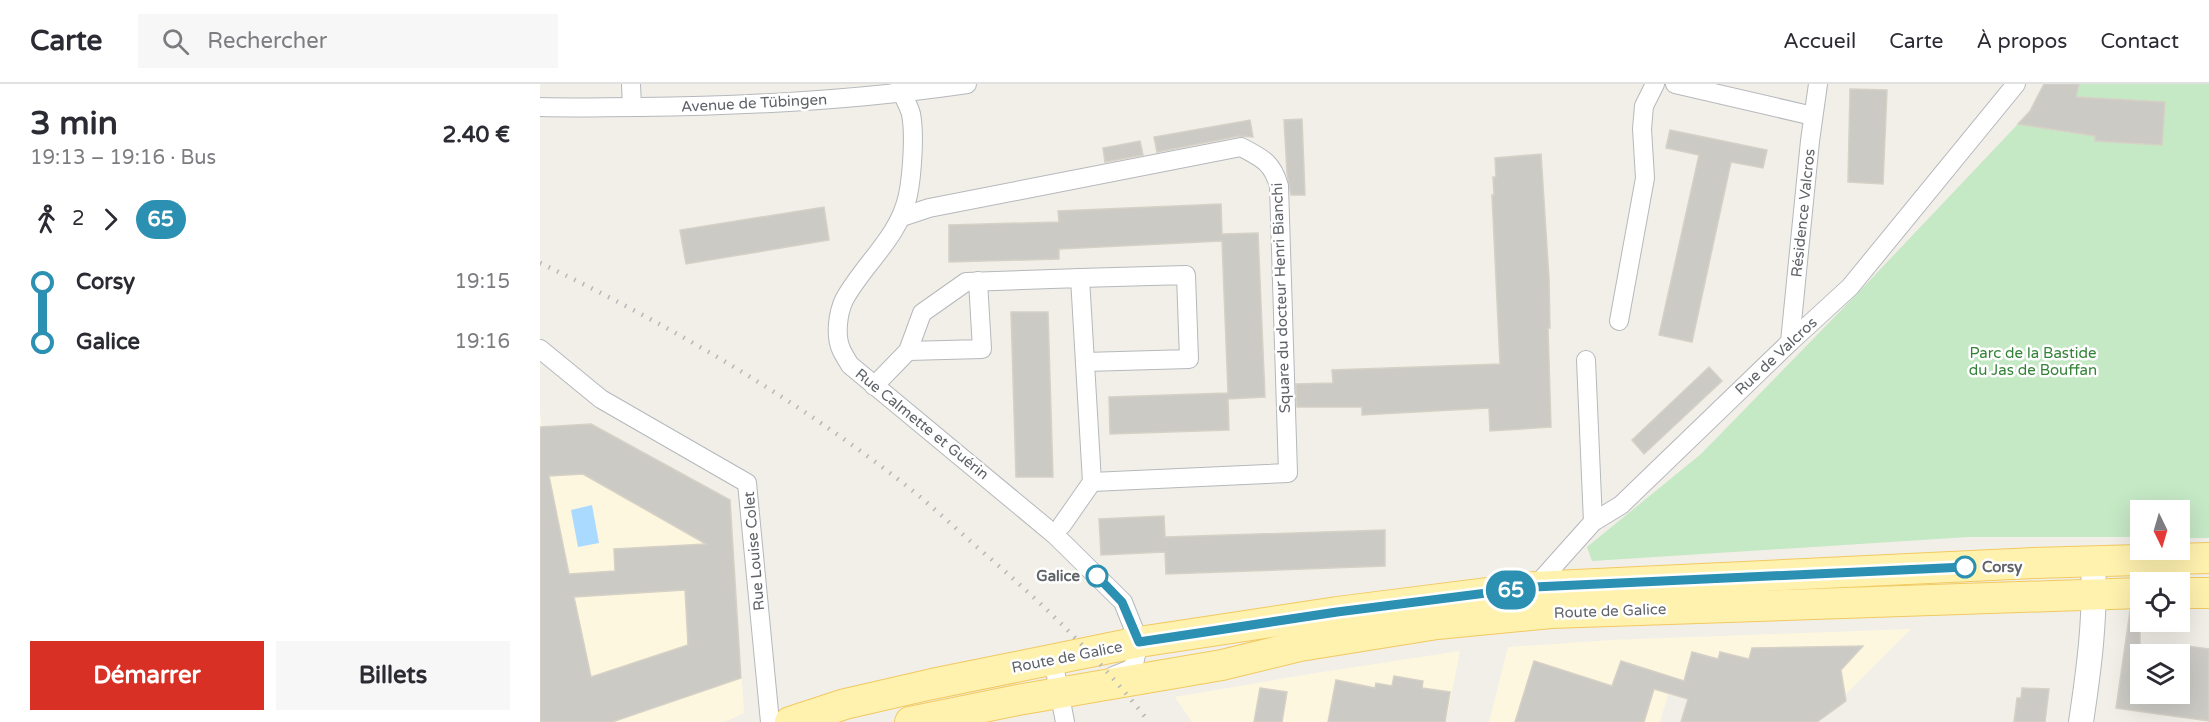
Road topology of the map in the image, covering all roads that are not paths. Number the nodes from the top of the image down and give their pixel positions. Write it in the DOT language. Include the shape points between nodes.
graph roads {
  1 [pos="631,84"];
  2 [pos="967,84"];
  3 [pos="1655,84"];
  4 [pos="1676,84"];
  5 [pos="1818,84"];
  6 [pos="2016,84"];
  7 [pos="900,88"];
  8 [pos="540,107"];
  9 [pos="632,107"];
  10 [pos="1813,116"];
  11 [pos="902,217"];
  12 [pos="1080,278"];
  13 [pos="978,281"];
  14 [pos="1618,321"];
  15 [pos="1790,342"];
  16 [pos="540,349"];
  17 [pos="908,351"];
  18 [pos="1586,360"];
  19 [pos="1085,362"];
  20 [pos="874,386"];
  21 [pos="1092,482"];
  22 [pos="1593,522"];
  23 [pos="1062,525"];
  24 [pos="2209,558"];
  25 [pos="2093,562"];
  26 [pos="2095,593"];
  27 [pos="2130,593"];
  28 [pos="2190,593"];
  29 [pos="2209,593"];
  30 [pos="1533,601"];
  31 [pos="1139,642"];
  32 [pos="1053,660"];
  33 [pos="1068,710"];
  34 [pos="770,722"];
  35 [pos="790,722"];
  36 [pos="910,722"];
  37 [pos="2082,722"];
  1 -- 9 [label="street"];
  2 -- 7 [label="street, Avenue de Tübingen"];
  3 -- 14 [label="street" via="1644,106 1645,178"];
  4 -- 10 [label="street"];
  5 -- 10 [label="street, Résidence Valcros"];
  6 -- 15 [label="street, Rue de Valcros" via="1850,287"];
  7 -- 9 [label="street, Avenue de Tübingen" via="730,106"];
  7 -- 11 [label="street, Rue Calmette et Guérin" via="912,119 912,168"];
  8 -- 9 [label="street, Avenue de Tübingen"];
  10 -- 15 [label="street, Résidence Valcros"];
  11 -- 20 [label="street, Rue Calmette et Guérin" via="843,301 837,326 840,348 850,365"];
  11 -- 21 [label="street, Square du docteur Henri Bianchi" via="929,208 1241,147 1263,158 1275,171 1279,186 1288,473"];
  12 -- 13 [label="street"];
  12 -- 19 [label="street"];
  12 -- 19 [label="street" via="1186,275 1189,359"];
  13 -- 17 [label="street" via="966,282 922,313"];
  13 -- 17 [label="street" via="982,349"];
  15 -- 22 [label="street, Rue de Valcros" via="1621,505"];
  16 -- 34 [label="street, Rue Louise Colet" via="602,399 747,483"];
  17 -- 20 [label="street"];
  18 -- 22 [label="street"];
  19 -- 21 [label="street"];
  20 -- 31 [label="street, Rue Calmette et Guérin" via="1055,535 1122,602"];
  21 -- 23 [label="street"];
  22 -- 30 [label="street, Rue de Valcros"];
  24 -- 25 [label="main road, Route de Galice"];
  25 -- 26 [label="street"];
  25 -- 30 [label="main road, Route de Galice"];
  26 -- 27 [label="main road, Route de Galice"];
  26 -- 30 [label="main road, Route de Galice"];
  26 -- 37 [label="street"];
  28 -- 29 [label="main road"];
  30 -- 31 [label="main road, Route de Galice" via="1337,612"];
  30 -- 33 [label="main road, Route de Galice" via="1437,624 1300,646"];
  31 -- 32 [label="main road, Route de Galice"];
  31 -- 33 [label="street" via="1132,668"];
  32 -- 33 [label="street"];
  32 -- 35 [label="main road, Route de Galice" via="846,704"];
  33 -- 36 [label="main road, Route de Galice"];
}
